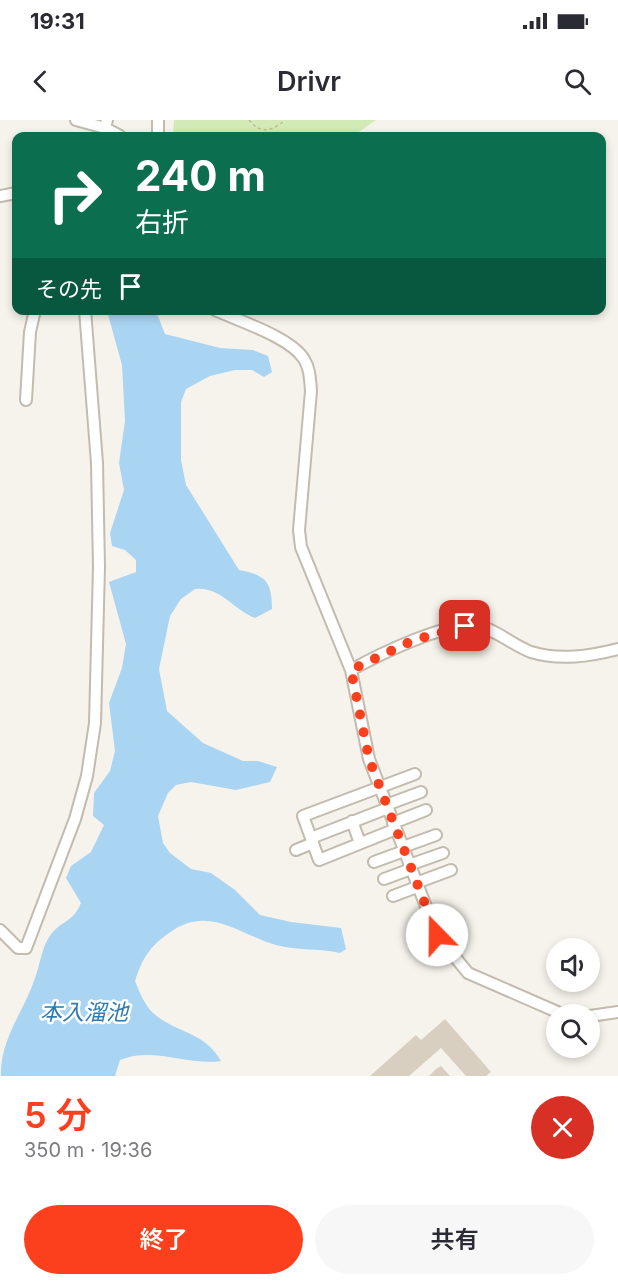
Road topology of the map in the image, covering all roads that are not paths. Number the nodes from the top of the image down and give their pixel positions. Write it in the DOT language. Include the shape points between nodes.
graph roads {
  1 [pos="76,120"];
  2 [pos="106,124"];
  3 [pos="34,315"];
  4 [pos="85,315"];
  5 [pos="226,315"];
  6 [pos="26,400"];
  7 [pos="618,649"];
  8 [pos="351,670"];
  9 [pos="415,774"];
  10 [pos="380,787"];
  11 [pos="421,792"];
  12 [pos="387,806"];
  13 [pos="426,810"];
  14 [pos="352,821"];
  15 [pos="394,826"];
  16 [pos="436,835"];
  17 [pos="312,841"];
  18 [pos="360,843"];
  19 [pos="403,849"];
  20 [pos="296,850"];
  21 [pos="443,853"];
  22 [pos="374,862"];
  23 [pos="410,867"];
  24 [pos="451,870"];
  25 [pos="384,879"];
  26 [pos="417,885"];
  27 [pos="393,896"];
  28 [pos="0,930"];
  29 [pos="546,1007"];
  30 [pos="618,1012"];
  31 [pos="600,1015"];
  1 -- 2 [label="street"];
  3 -- 6 [label="street"];
  4 -- 28 [label="street" via="97,475 95,723 75,819 26,948 18,948"];
  5 -- 8 [label="street" via="283,341 297,351 309,372 301,547"];
  7 -- 8 [label="street" via="561,657 531,652 487,630 465,626 414,640"];
  8 -- 10 [label="street" via="369,759"];
  9 -- 10 [label="street"];
  10 -- 12 [label="street"];
  10 -- 17 [label="street" via="303,816"];
  11 -- 12 [label="street"];
  12 -- 14 [label="street"];
  12 -- 15 [label="street"];
  13 -- 15 [label="street"];
  14 -- 17 [label="street"];
  14 -- 18 [label="street"];
  15 -- 18 [label="street"];
  15 -- 19 [label="street"];
  16 -- 19 [label="street"];
  17 -- 18 [label="street" via="319,860"];
  17 -- 20 [label="street"];
  19 -- 22 [label="street"];
  19 -- 23 [label="street"];
  21 -- 23 [label="street"];
  23 -- 25 [label="street"];
  23 -- 26 [label="street"];
  24 -- 26 [label="street"];
  26 -- 27 [label="street"];
  26 -- 29 [label="street" via="437,935 468,973"];
  30 -- 31 [label="street"];
}
